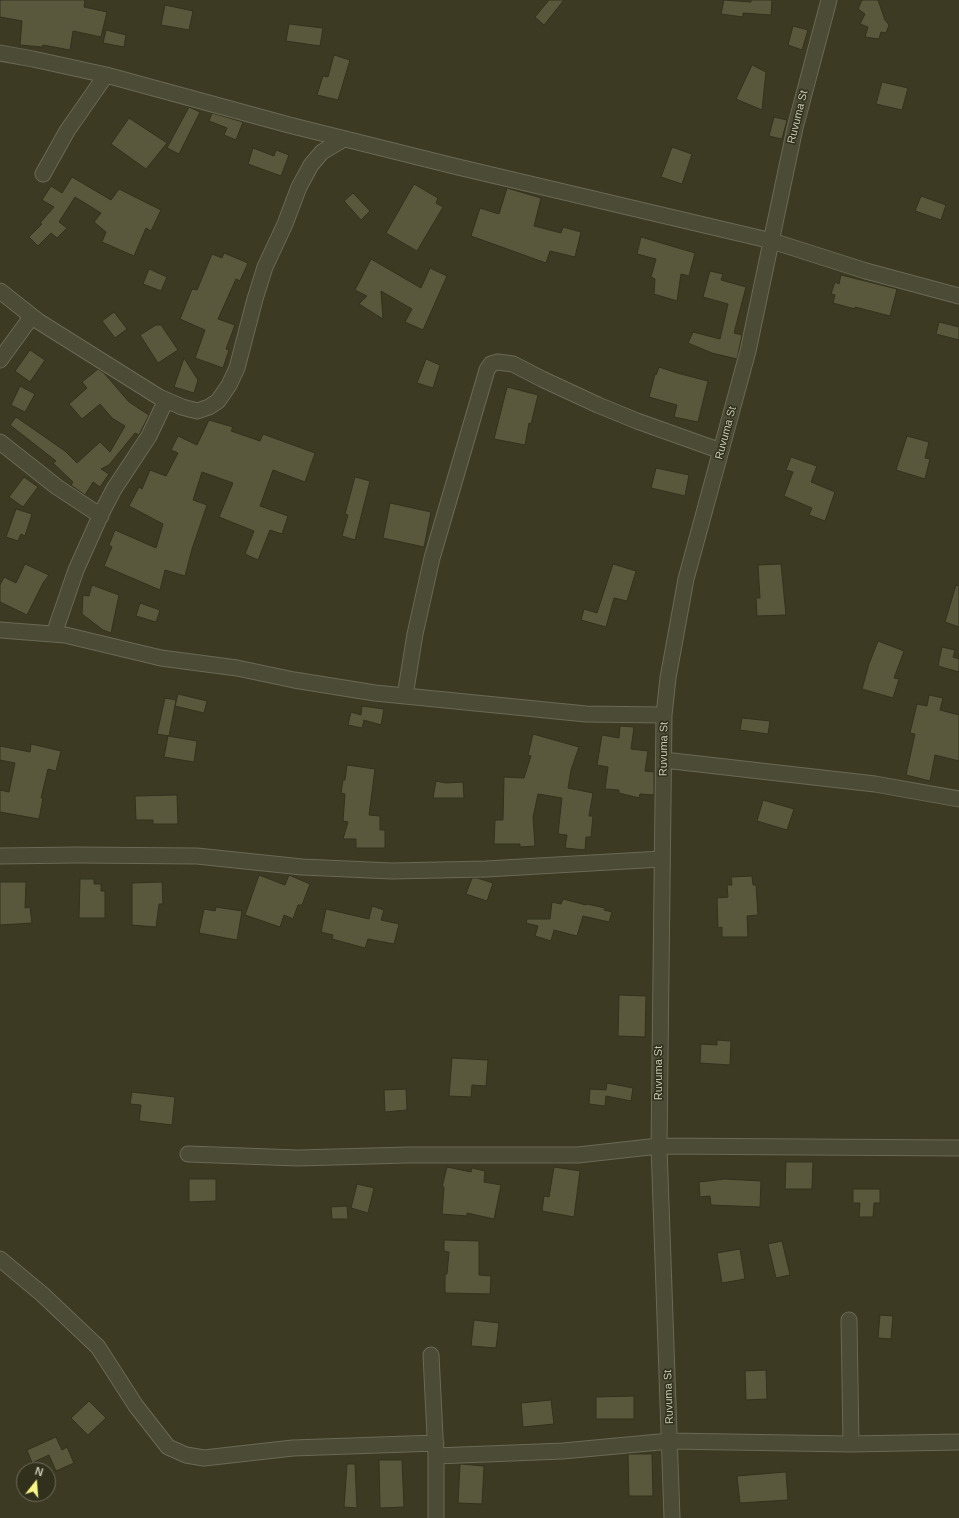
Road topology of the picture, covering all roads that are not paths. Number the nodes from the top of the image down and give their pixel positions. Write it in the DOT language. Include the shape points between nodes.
graph roads {
  1 [pos="829,0"];
  2 [pos="0,53"];
  3 [pos="106,75"];
  4 [pos="344,139"];
  5 [pos="43,174"];
  6 [pos="772,241"];
  7 [pos="0,291"];
  8 [pos="959,296"];
  9 [pos="32,316"];
  10 [pos="0,360"];
  11 [pos="166,400"];
  12 [pos="0,442"];
  13 [pos="721,450"];
  14 [pos="100,516"];
  15 [pos="0,630"];
  16 [pos="54,634"];
  17 [pos="405,696"];
  18 [pos="664,714"];
  19 [pos="664,760"];
  20 [pos="959,799"];
  21 [pos="0,856"];
  22 [pos="662,859"];
  23 [pos="659,1146"];
  24 [pos="959,1148"];
  25 [pos="188,1154"];
  26 [pos="0,1259"];
  27 [pos="849,1320"];
  28 [pos="431,1355"];
  29 [pos="670,1441"];
  30 [pos="959,1442"];
  31 [pos="851,1444"];
  32 [pos="436,1449"];
  33 [pos="436,1518"];
  34 [pos="672,1518"];
  1 -- 6 [label="street, Ruvuma St" via="795,128"];
  2 -- 3 [label="street"];
  3 -- 4 [label="street"];
  3 -- 5 [label="street" via="67,131"];
  4 -- 6 [label="street"];
  4 -- 11 [label="street" via="322,152 311,165 299,187 265,267 237,368 229,385 218,401 197,410"];
  6 -- 8 [label="street" via="866,271"];
  6 -- 13 [label="street, Ruvuma St" via="748,351"];
  7 -- 9 [label="street"];
  9 -- 10 [label="street"];
  9 -- 11 [label="street"];
  11 -- 14 [label="street" via="149,436 114,489"];
  12 -- 14 [label="street" via="57,488"];
  13 -- 17 [label="street" via="598,405 513,364 491,364 487,370 432,558"];
  13 -- 18 [label="street, Ruvuma St" via="686,579"];
  14 -- 16 [label="street" via="76,570"];
  15 -- 16 [label="street"];
  16 -- 17 [label="street" via="160,658"];
  17 -- 18 [label="street" via="586,714"];
  18 -- 19 [label="street, Ruvuma St"];
  19 -- 20 [label="street" via="875,784"];
  19 -- 22 [label="street, Ruvuma St"];
  21 -- 22 [label="street" via="197,856 302,868 392,871 486,870"];
  22 -- 23 [label="street, Ruvuma St"];
  23 -- 24 [label="street"];
  23 -- 25 [label="street" via="578,1155 298,1158"];
  23 -- 29 [label="street, Ruvuma St"];
  26 -- 32 [label="street" via="42,1294 98,1347 136,1406 168,1447 174,1450 204,1458 293,1448"];
  27 -- 31 [label="street"];
  28 -- 32 [label="street"];
  29 -- 31 [label="street"];
  29 -- 32 [label="street" via="563,1451"];
  29 -- 34 [label="street, Ruvuma St"];
  30 -- 31 [label="street"];
  32 -- 33 [label="street"];
}
